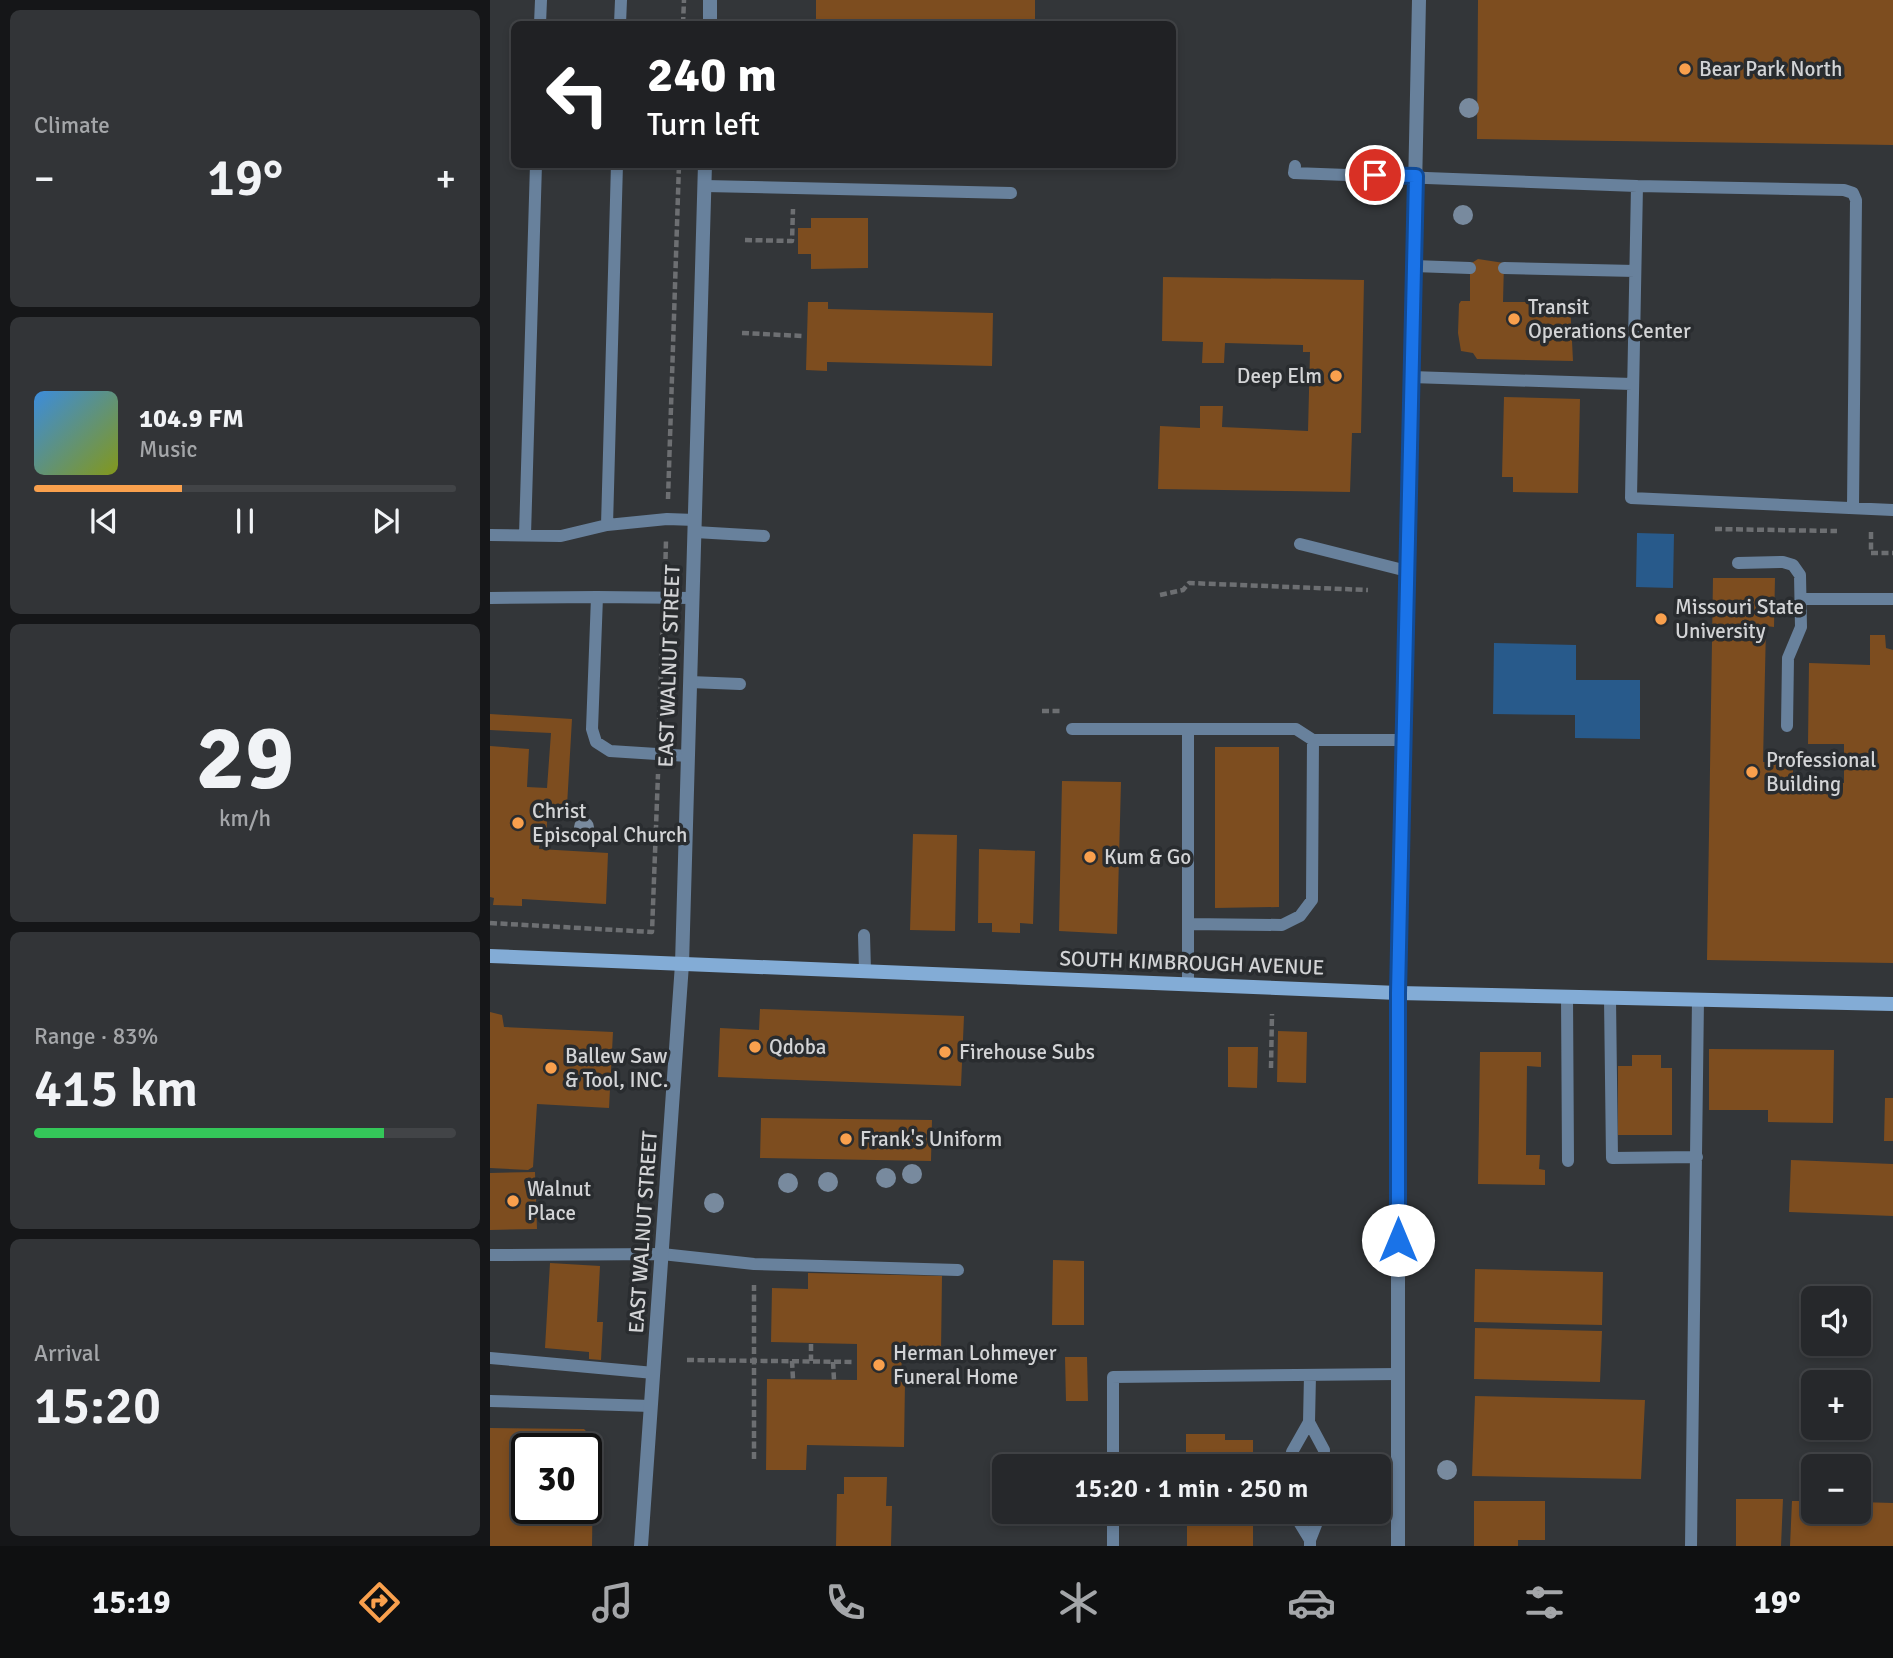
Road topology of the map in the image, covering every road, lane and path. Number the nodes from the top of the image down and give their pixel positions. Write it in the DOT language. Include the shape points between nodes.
graph roads {
  1 [pos="541,0"];
  2 [pos="621,0"];
  3 [pos="684,0"];
  4 [pos="710,0"];
  5 [pos="1419,0"];
  6 [pos="540,21"];
  7 [pos="620,21"];
  8 [pos="683,21"];
  9 [pos="710,21"];
  10 [pos="1295,166"];
  11 [pos="536,168"];
  12 [pos="617,168"];
  13 [pos="705,168"];
  14 [pos="1416,176"];
  15 [pos="705,186"];
  16 [pos="1637,186"];
  17 [pos="793,187"];
  18 [pos="1011,193"];
  19 [pos="745,240"];
  20 [pos="1414,266"];
  21 [pos="1470,268"];
  22 [pos="1504,268"];
  23 [pos="1635,271"];
  24 [pos="742,333"];
  25 [pos="803,336"];
  26 [pos="1411,377"];
  27 [pos="1632,384"];
  28 [pos="1853,508"];
  29 [pos="1893,510"];
  30 [pos="607,525"];
  31 [pos="695,526"];
  32 [pos="1715,529"];
  33 [pos="1845,531"];
  34 [pos="1858,531"];
  35 [pos="1871,532"];
  36 [pos="1882,532"];
  37 [pos="490,535"];
  38 [pos="525,536"];
  39 [pos="764,536"];
  40 [pos="1300,544"];
  41 [pos="1893,553"];
  42 [pos="1738,563"];
  43 [pos="1407,571"];
  44 [pos="1368,590"];
  45 [pos="1160,594"];
  46 [pos="597,597"];
  47 [pos="490,598"];
  48 [pos="692,598"];
  49 [pos="1801,599"];
  50 [pos="1893,599"];
  51 [pos="690,682"];
  52 [pos="740,684"];
  53 [pos="1787,726"];
  54 [pos="1072,729"];
  55 [pos="1188,729"];
  56 [pos="1313,740"];
  57 [pos="1404,740"];
  58 [pos="688,756"];
  59 [pos="1188,924"];
  60 [pos="864,935"];
  61 [pos="490,956"];
  62 [pos="682,964"];
  63 [pos="865,971"];
  64 [pos="1188,984"];
  65 [pos="1398,993"];
  66 [pos="1567,996"];
  67 [pos="1610,998"];
  68 [pos="1698,999"];
  69 [pos="1893,1004"];
  70 [pos="1272,1014"];
  71 [pos="1271,1068"];
  72 [pos="1697,1157"];
  73 [pos="1568,1161"];
  74 [pos="662,1254"];
  75 [pos="490,1255"];
  76 [pos="754,1264"];
  77 [pos="958,1270"];
  78 [pos="811,1344"];
  79 [pos="490,1358"];
  80 [pos="687,1360"];
  81 [pos="754,1361"];
  82 [pos="792,1361"];
  83 [pos="811,1361"];
  84 [pos="833,1362"];
  85 [pos="855,1362"];
  86 [pos="654,1373"];
  87 [pos="1398,1374"];
  88 [pos="1310,1375"];
  89 [pos="793,1379"];
  90 [pos="834,1380"];
  91 [pos="490,1402"];
  92 [pos="652,1406"];
  93 [pos="1308,1422"];
  94 [pos="1113,1454"];
  95 [pos="1292,1454"];
  96 [pos="1324,1454"];
  97 [pos="754,1459"];
  98 [pos="1113,1524"];
  99 [pos="1300,1524"];
  100 [pos="1317,1524"];
  101 [pos="1310,1543"];
  102 [pos="641,1546"];
  103 [pos="1113,1546"];
  104 [pos="1398,1546"];
  105 [pos="1691,1546"];
  1 -- 6 [label="lane"];
  2 -- 7 [label="lane"];
  3 -- 8 [label="path"];
  4 -- 9 [label="street"];
  5 -- 14 [label="street"];
  10 -- 14 [label="lane" via="1294,173"];
  11 -- 38 [label="lane"];
  12 -- 30 [label="lane"];
  13 -- 15 [label="street, EAST WALNUT STREET"];
  14 -- 16 [label="lane"];
  14 -- 20 [label="street"];
  15 -- 17 [label="lane"];
  15 -- 31 [label="street, EAST WALNUT STREET"];
  16 -- 23 [label="lane"];
  16 -- 28 [label="lane" via="1853,193"];
  17 -- 18 [label="lane"];
  17 -- 19 [label="path" via="792,242"];
  20 -- 21 [label="lane"];
  20 -- 26 [label="street"];
  22 -- 23 [label="lane"];
  23 -- 27 [label="lane"];
  24 -- 25 [label="path"];
  26 -- 27 [label="lane"];
  26 -- 43 [label="street"];
  27 -- 28 [label="lane" via="1631,498"];
  28 -- 29 [label="lane"];
  30 -- 31 [label="lane" via="667,519"];
  30 -- 38 [label="lane" via="561,536"];
  31 -- 39 [label="lane"];
  31 -- 48 [label="street, EAST WALNUT STREET"];
  32 -- 33 [label="path"];
  34 -- 35 [label="path"];
  35 -- 36 [label="path"];
  35 -- 41 [label="path" via="1871,553"];
  37 -- 38 [label="lane"];
  40 -- 43 [label="lane"];
  42 -- 49 [label="lane" via="1793,565 1800,575"];
  43 -- 57 [label="street"];
  44 -- 45 [label="path" via="1189,583 1183,590"];
  46 -- 47 [label="lane"];
  46 -- 48 [label="lane"];
  46 -- 58 [label="lane" via="592,729 596,742 610,751"];
  48 -- 51 [label="street, EAST WALNUT STREET"];
  49 -- 50 [label="lane"];
  49 -- 53 [label="lane" via="1801,626 1788,658"];
  51 -- 52 [label="lane"];
  51 -- 58 [label="street, EAST WALNUT STREET"];
  54 -- 55 [label="lane"];
  55 -- 56 [label="lane" via="1296,729"];
  55 -- 59 [label="lane"];
  56 -- 57 [label="lane"];
  56 -- 59 [label="lane" via="1312,900 1300,916 1282,925"];
  57 -- 65 [label="street"];
  58 -- 62 [label="street, EAST WALNUT STREET"];
  59 -- 64 [label="lane"];
  60 -- 63 [label="lane"];
  61 -- 62 [label="main road, SOUTH KIMBROUGH AVENUE"];
  62 -- 63 [label="main road, SOUTH KIMBROUGH AVENUE"];
  62 -- 74 [label="street, EAST WALNUT STREET"];
  63 -- 64 [label="main road, SOUTH KIMBROUGH AVENUE"];
  64 -- 65 [label="main road, SOUTH KIMBROUGH AVENUE"];
  65 -- 66 [label="main road, SOUTH KIMBROUGH AVENUE"];
  65 -- 87 [label="street"];
  66 -- 67 [label="main road, SOUTH KIMBROUGH AVENUE"];
  66 -- 73 [label="lane"];
  67 -- 68 [label="main road, SOUTH KIMBROUGH AVENUE"];
  67 -- 72 [label="lane" via="1612,1158"];
  68 -- 69 [label="main road, SOUTH KIMBROUGH AVENUE"];
  68 -- 72 [label="lane"];
  70 -- 71 [label="path"];
  72 -- 105 [label="lane"];
  74 -- 75 [label="lane"];
  74 -- 76 [label="lane"];
  74 -- 86 [label="street, EAST WALNUT STREET"];
  76 -- 77 [label="lane"];
  76 -- 81 [label="path"];
  78 -- 83 [label="path"];
  79 -- 86 [label="lane"];
  80 -- 81 [label="path"];
  81 -- 82 [label="path"];
  81 -- 97 [label="path"];
  82 -- 83 [label="path"];
  82 -- 89 [label="path"];
  83 -- 84 [label="path"];
  84 -- 85 [label="path"];
  84 -- 90 [label="path"];
  86 -- 92 [label="street, EAST WALNUT STREET"];
  87 -- 88 [label="lane"];
  87 -- 104 [label="street"];
  88 -- 93 [label="lane"];
  88 -- 94 [label="lane" via="1114,1377"];
  91 -- 92 [label="lane"];
  92 -- 102 [label="street, EAST WALNUT STREET"];
  93 -- 95 [label="lane"];
  93 -- 96 [label="lane"];
  98 -- 103 [label="lane"];
  99 -- 101 [label="lane"];
  100 -- 101 [label="lane"];
}
